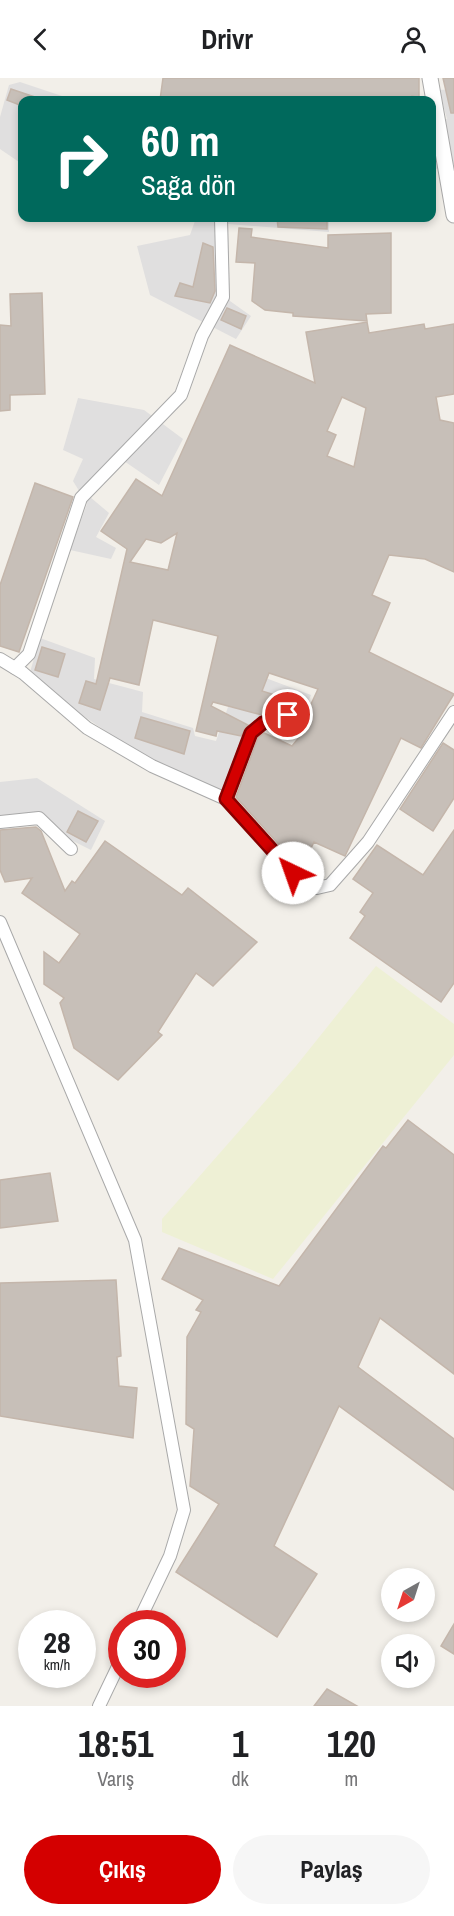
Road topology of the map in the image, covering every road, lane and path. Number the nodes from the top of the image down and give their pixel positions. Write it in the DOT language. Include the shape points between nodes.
graph roads {
  1 [pos="430,78"];
  2 [pos="432,96"];
  3 [pos="436,120"];
  4 [pos="454,215"];
  5 [pos="221,222"];
  6 [pos="0,659"];
  7 [pos="15,668"];
  8 [pos="454,712"];
  9 [pos="288,715"];
  10 [pos="226,799"];
  11 [pos="0,822"];
  12 [pos="71,849"];
  13 [pos="0,921"];
  14 [pos="144,1610"];
  15 [pos="108,1687"];
  16 [pos="99,1706"];
  1 -- 2 [label="street"];
  3 -- 4 [label="street"];
  5 -- 7 [label="street" via="223,297 202,336 181,395 81,498 29,654"];
  6 -- 7 [label="street"];
  7 -- 10 [label="street" via="87,728 152,766"];
  8 -- 10 [label="street" via="368,842 326,887 310,887 293,873"];
  9 -- 10 [label="street" via="263,723 251,733"];
  11 -- 12 [label="street" via="39,818"];
  13 -- 14 [label="street" via="135,1240 184,1510 170,1556"];
  15 -- 16 [label="street"];
}
